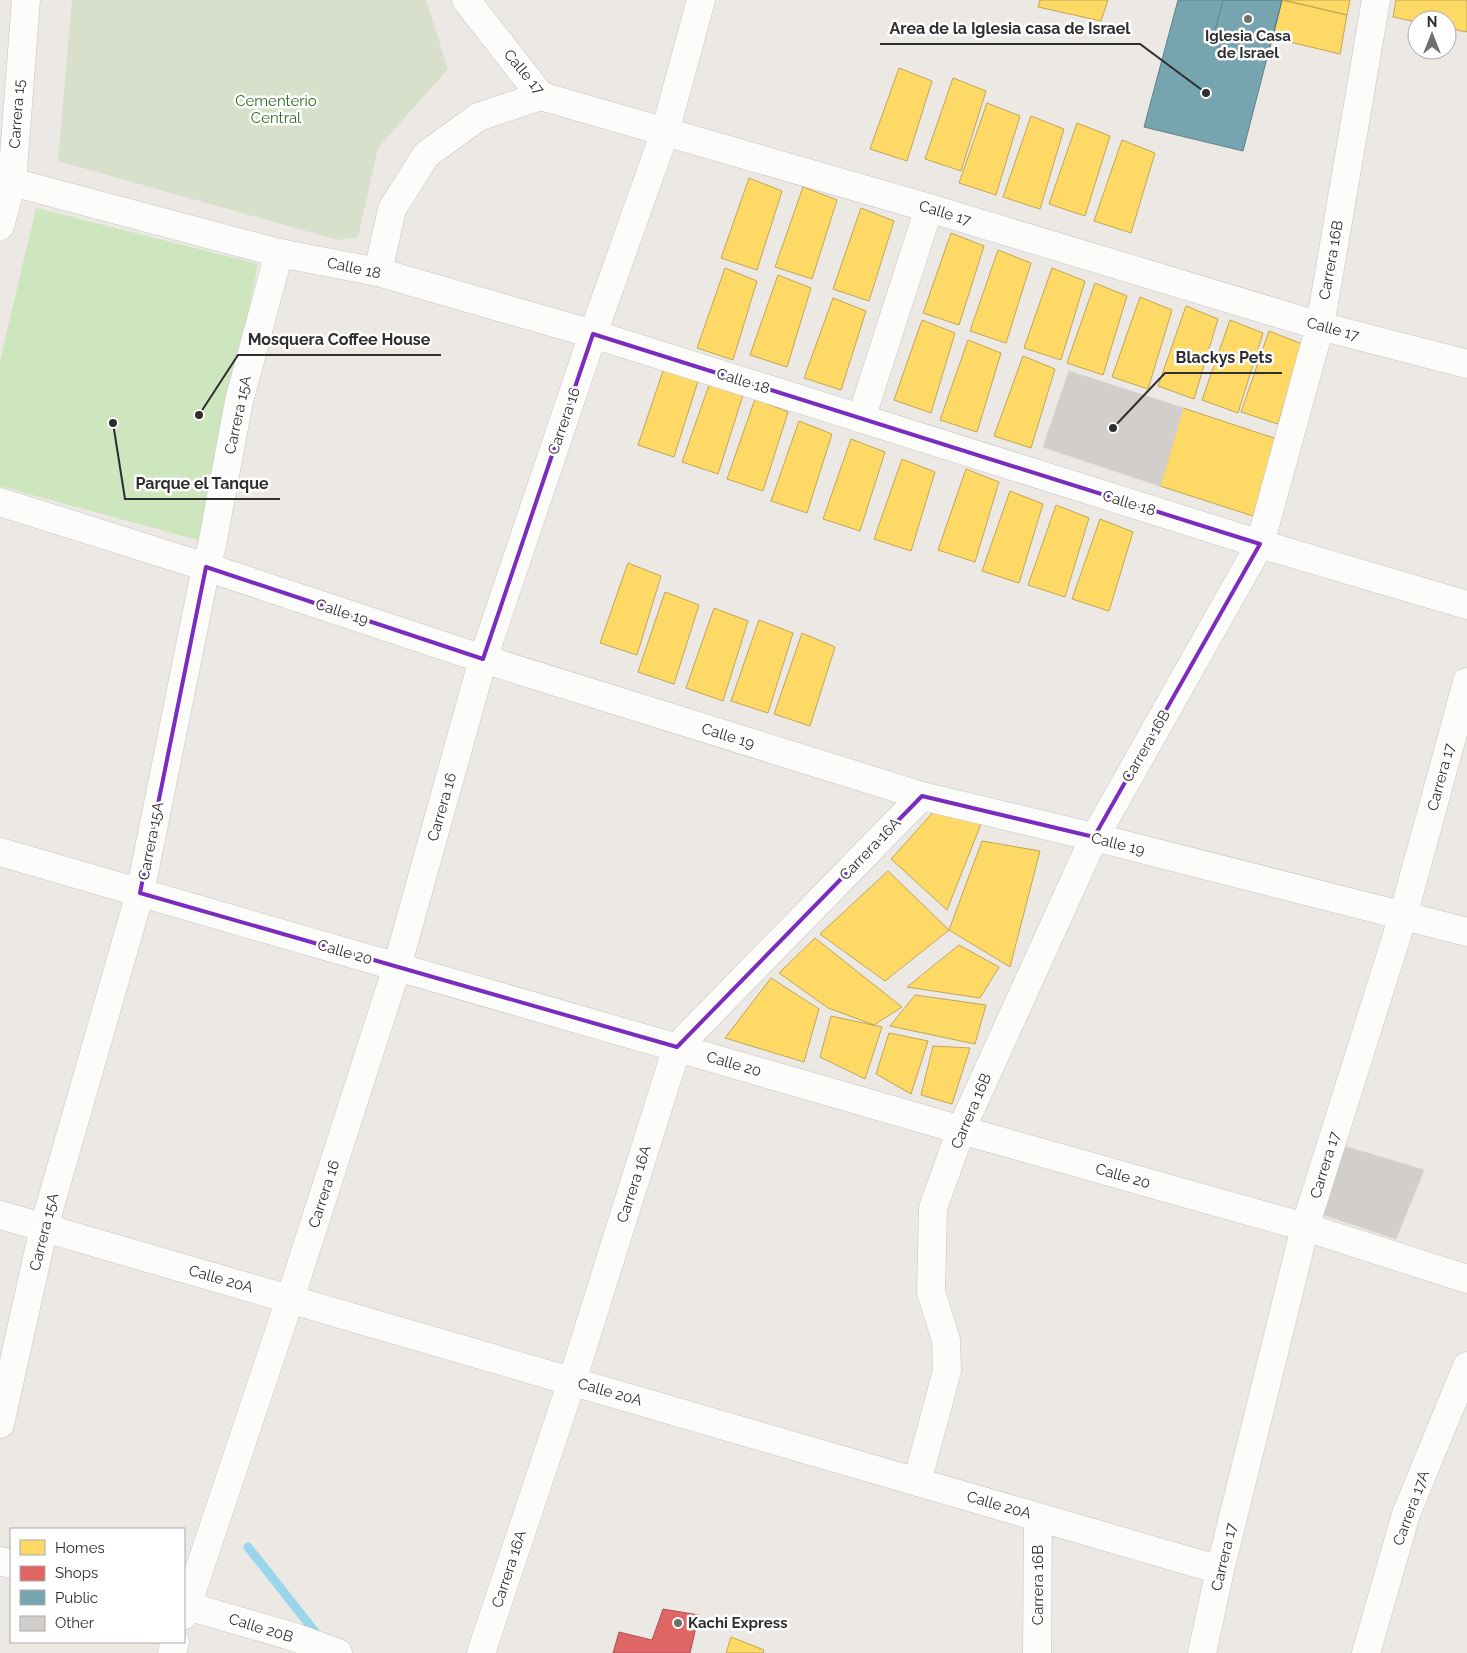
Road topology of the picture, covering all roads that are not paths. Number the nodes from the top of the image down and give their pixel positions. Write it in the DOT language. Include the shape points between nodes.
graph roads {
  1 [pos="466,0"];
  2 [pos="701,0"];
  3 [pos="1376,0"];
  4 [pos="23,1"];
  5 [pos="541,96"];
  6 [pos="665,132"];
  7 [pos="12,182"];
  8 [pos="929,208"];
  9 [pos="0,226"];
  10 [pos="279,252"];
  11 [pos="378,272"];
  12 [pos="1320,326"];
  13 [pos="593,334"];
  14 [pos="1467,364"];
  15 [pos="861,419"];
  16 [pos="0,502"];
  17 [pos="1260,544"];
  18 [pos="206,567"];
  19 [pos="1467,604"];
  20 [pos="484,659"];
  21 [pos="1467,682"];
  22 [pos="922,796"];
  23 [pos="1094,837"];
  24 [pos="0,852"];
  25 [pos="140,893"];
  26 [pos="1403,916"];
  27 [pos="1467,932"];
  28 [pos="398,967"];
  29 [pos="677,1047"];
  30 [pos="961,1130"];
  31 [pos="0,1215"];
  32 [pos="44,1227"];
  33 [pos="1305,1227"];
  34 [pos="1467,1279"];
  35 [pos="290,1299"];
  36 [pos="1467,1366"];
  37 [pos="572,1381"];
  38 [pos="0,1424"];
  39 [pos="917,1482"];
  40 [pos="1038,1516"];
  41 [pos="1220,1570"];
  42 [pos="185,1608"];
  43 [pos="338,1653"];
  44 [pos="481,1653"];
  45 [pos="1037,1653"];
  46 [pos="1202,1653"];
  47 [pos="1366,1653"];
  1 -- 5 [label="street, Calle 17"];
  2 -- 6 [label="street, Carrera 16"];
  3 -- 12 [label="street, Carrera 16B"];
  4 -- 7 [label="street, Carrera 15"];
  5 -- 6 [label="street, Calle 17"];
  5 -- 11 [label="street" via="478,117 426,156 392,209"];
  6 -- 8 [label="street, Calle 17"];
  6 -- 13 [label="street, Carrera 16"];
  7 -- 9 [label="street, Carrera 15"];
  7 -- 10 [label="street, Calle 18"];
  8 -- 12 [label="street, Calle 17"];
  8 -- 15 [label="street"];
  10 -- 11 [label="street, Calle 18"];
  10 -- 18 [label="street, Carrera 15A" via="239,401"];
  11 -- 13 [label="street, Calle 18"];
  12 -- 14 [label="street, Calle 17"];
  12 -- 17 [label="street, Carrera 16B"];
  13 -- 15 [label="street, Calle 18"];
  13 -- 20 [label="street, Carrera 16"];
  15 -- 17 [label="street, Calle 18"];
  16 -- 18 [label="street, Calle 19"];
  17 -- 19 [label="street, Calle 18"];
  17 -- 23 [label="street, Carrera 16B"];
  18 -- 20 [label="street, Calle 19"];
  18 -- 25 [label="street, Carrera 15A"];
  20 -- 22 [label="street, Calle 19"];
  20 -- 28 [label="street, Carrera 16"];
  21 -- 26 [label="street, Carrera 17"];
  22 -- 23 [label="street, Calle 19"];
  22 -- 29 [label="street, Carrera 16A"];
  23 -- 26 [label="street, Calle 19"];
  23 -- 30 [label="street, Carrera 16B"];
  24 -- 25 [label="street, Calle 20"];
  25 -- 28 [label="street, Calle 20"];
  25 -- 32 [label="street, Carrera 15A"];
  26 -- 27 [label="street, Calle 19"];
  26 -- 33 [label="street, Carrera 17"];
  28 -- 29 [label="street, Calle 20"];
  28 -- 35 [label="street, Carrera 16"];
  29 -- 30 [label="street, Calle 20"];
  29 -- 37 [label="street, Carrera 16A"];
  30 -- 33 [label="street, Calle 20"];
  30 -- 39 [label="street, Carrera 16B" via="932,1208 930,1292 946,1340 947,1371"];
  31 -- 32 [label="street, Calle 20A"];
  32 -- 35 [label="street, Calle 20A"];
  32 -- 38 [label="street, Carrera 15A"];
  33 -- 34 [label="street, Calle 20"];
  33 -- 41 [label="street, Carrera 17"];
  35 -- 37 [label="street, Calle 20A"];
  35 -- 42 [label="street, Carrera 16"];
  36 -- 47 [label="street, Carrera 17A" via="1406,1514"];
  37 -- 39 [label="street, Calle 20A"];
  37 -- 44 [label="street, Carrera 16A"];
  39 -- 40 [label="street, Calle 20A"];
  40 -- 41 [label="street, Calle 20A"];
  40 -- 45 [label="street, Carrera 16B"];
  41 -- 46 [label="street, Carrera 17"];
  42 -- 43 [label="street, Calle 20B" via="291,1636"];
}
